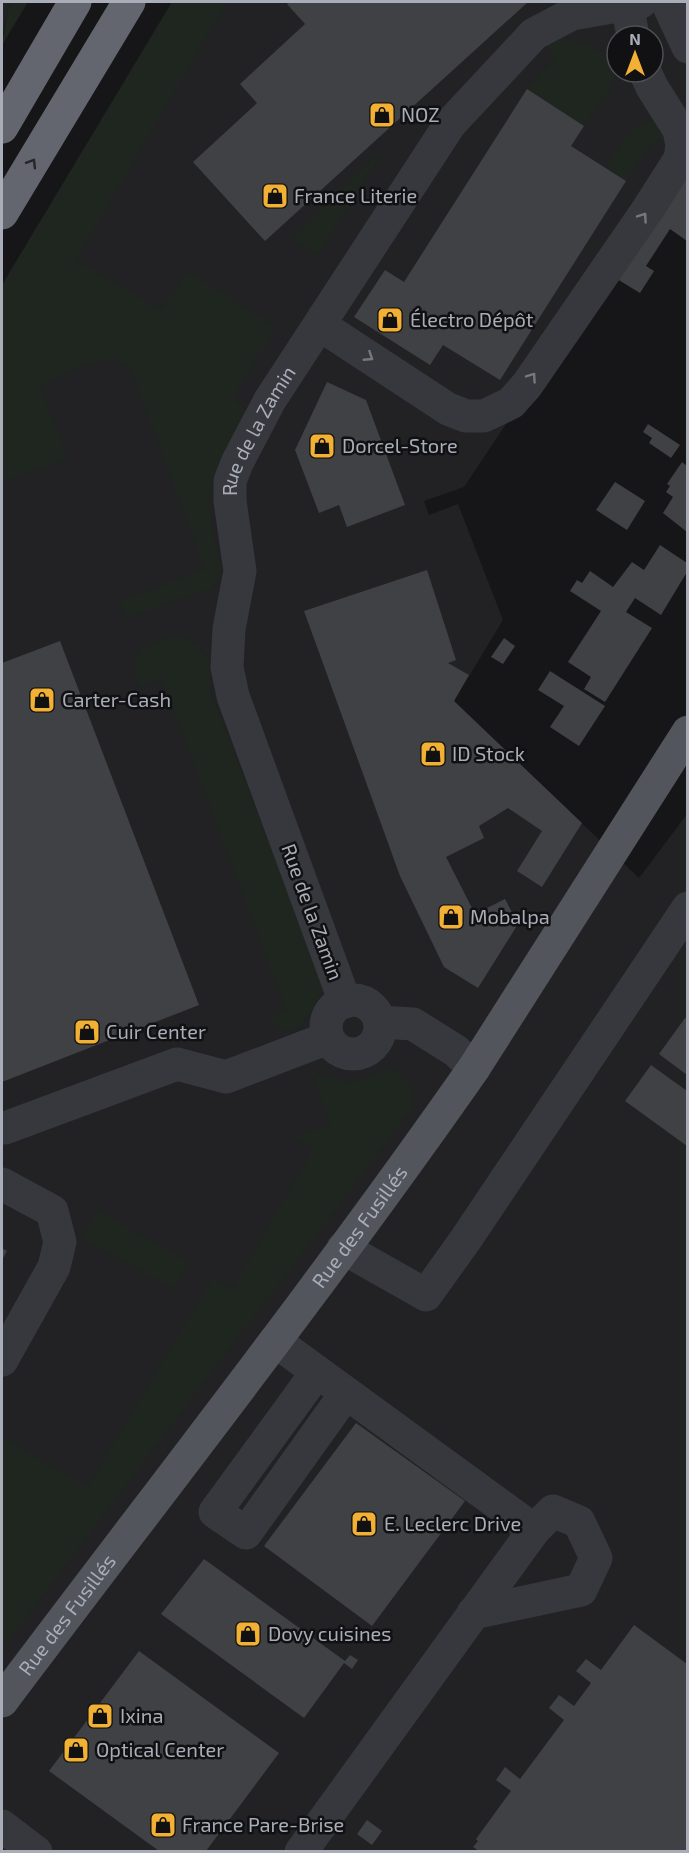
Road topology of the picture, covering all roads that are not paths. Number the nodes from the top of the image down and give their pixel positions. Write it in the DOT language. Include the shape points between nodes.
graph roads {
  1 [pos="64,2"];
  2 [pos="75,2"];
  3 [pos="129,2"];
  4 [pos="667,2"];
  5 [pos="634,3"];
  6 [pos="566,8"];
  7 [pos="633,24"];
  8 [pos="687,47"];
  9 [pos="651,84"];
  10 [pos="2,125"];
  11 [pos="2,213"];
  12 [pos="320,325"];
  13 [pos="684,745"];
  14 [pos="687,908"];
  15 [pos="345,1002"];
  16 [pos="380,1022"];
  17 [pos="328,1038"];
  18 [pos="474,1068"];
  19 [pos="5,1128"];
  20 [pos="2,1184"];
  21 [pos="343,1248"];
  22 [pos="275,1341"];
  23 [pos="2,1360"];
  24 [pos="317,1372"];
  25 [pos="346,1393"];
  26 [pos="534,1530"];
  27 [pos="473,1613"];
  28 [pos="2,1701"];
  29 [pos="2,1826"];
  30 [pos="36,1851"];
  31 [pos="301,1851"];
  1 -- 10 [label="highway"];
  2 -- 10 [label="highway"];
  11 -- 3 [label="highway, one-way"];
  4 -- 8 [label="street"];
  5 -- 6 [label="street, Rue de la Zamin"];
  5 -- 7 [label="street"];
  6 -- 12 [label="street, Rue de la Zamin" via="534,34 450,124"];
  12 -- 9 [label="street, one-way" via="466,416 484,416 511,403 680,159 679,130"];
  12 -- 15 [label="street, Rue de la Zamin" via="270,400 230,481 240,571 226,667 233,696"];
  13 -- 18 [label="main road, Rue des Fusillés"];
  14 -- 21 [label="street" via="426,1295"];
  15 -- 16 [label="street, Rue de la Zamin" via="363,1002"];
  15 -- 17 [label="street, Rue de la Zamin" via="330,1012"];
  16 -- 17 [label="street" via="373,1046 357,1054 340,1051"];
  16 -- 18 [label="street" via="413,1024 456,1051"];
  17 -- 19 [label="street" via="226,1077 177,1064"];
  18 -- 21 [label="main road, Rue des Fusillés"];
  20 -- 23 [label="street" via="52,1211 60,1242 54,1267"];
  21 -- 22 [label="main road, Rue des Fusillés"];
  22 -- 24 [label="street"];
  22 -- 28 [label="main road, Rue des Fusillés"];
  24 -- 25 [label="street"];
  24 -- 25 [label="street" via="215,1512 246,1533"];
  25 -- 26 [label="street"];
  26 -- 27 [label="street"];
  26 -- 27 [label="street" via="553,1511 579,1522 596,1558 581,1590"];
  27 -- 31 [label="street"];
  29 -- 30 [label="street"];
}
